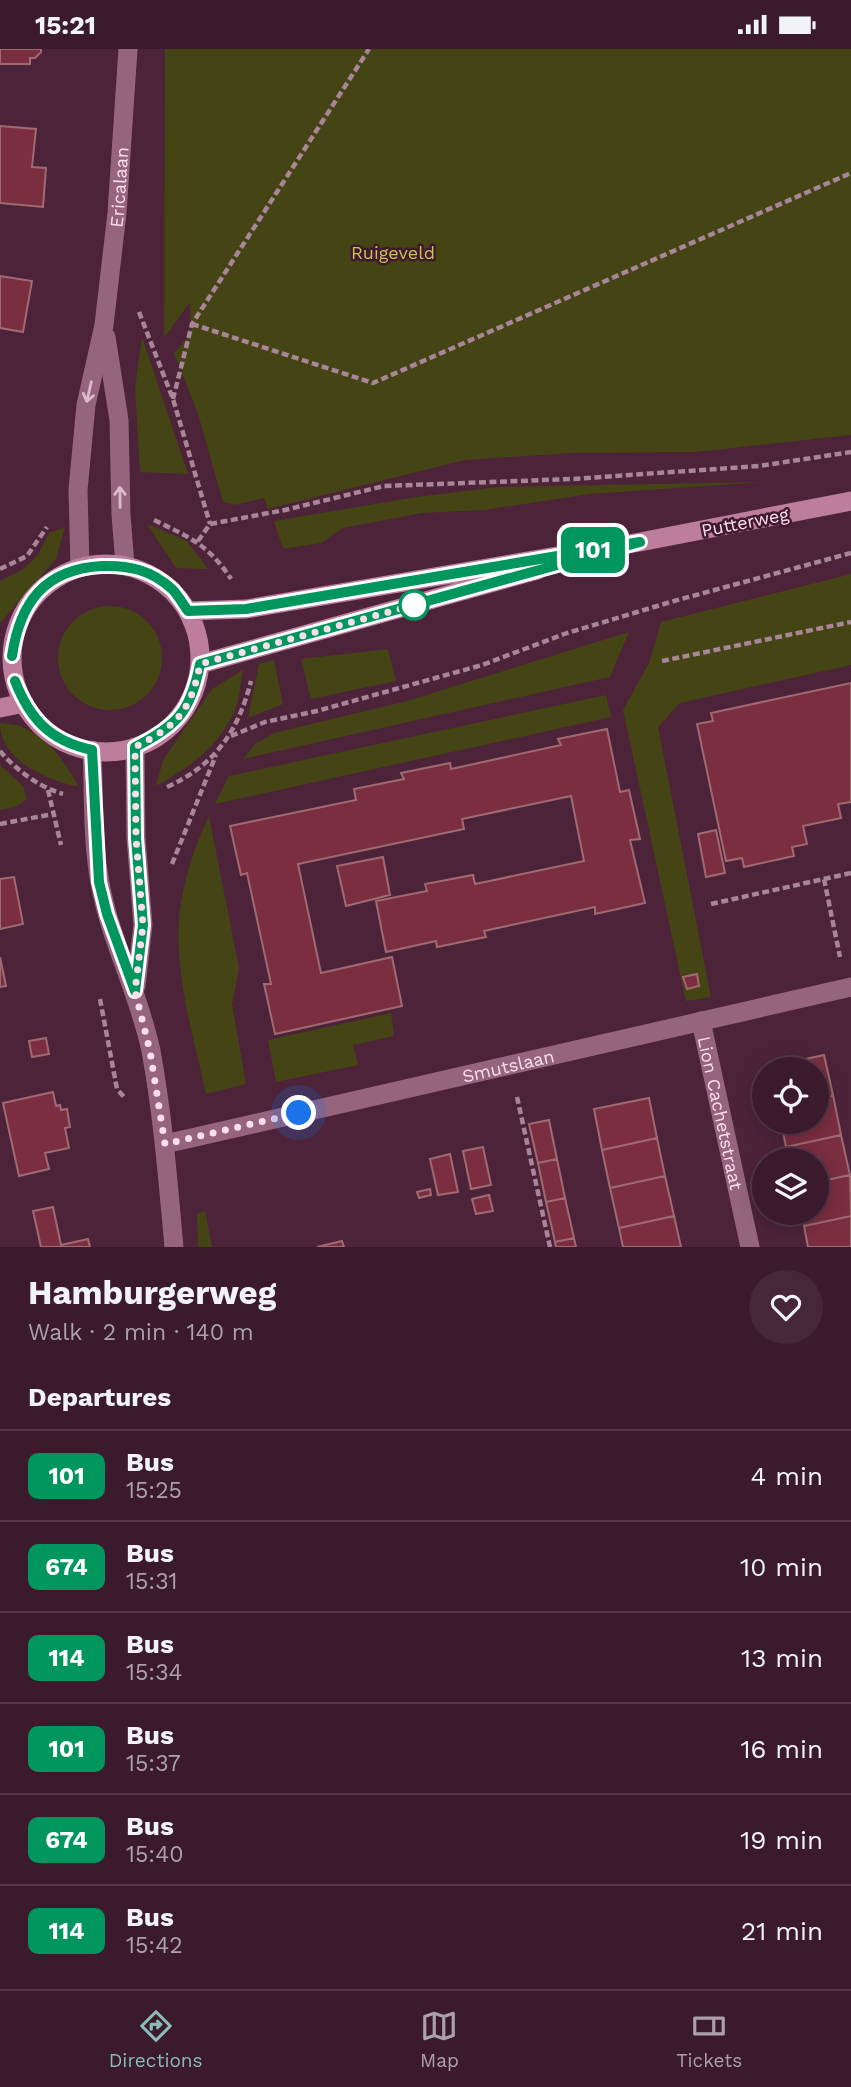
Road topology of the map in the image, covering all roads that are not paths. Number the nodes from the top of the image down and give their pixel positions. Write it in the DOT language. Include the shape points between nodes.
graph roads {
  1 [pos="128,49"];
  2 [pos="104,325"];
  3 [pos="851,501"];
  4 [pos="640,542"];
  5 [pos="125,565"];
  6 [pos="80,567"];
  7 [pos="188,611"];
  8 [pos="6,657"];
  9 [pos="200,664"];
  10 [pos="23,703"];
  11 [pos="0,708"];
  12 [pos="135,747"];
  13 [pos="92,750"];
  14 [pos="849,987"];
  15 [pos="135,991"];
  16 [pos="701,1021"];
  17 [pos="165,1144"];
  18 [pos="174,1247"];
  19 [pos="750,1247"];
  1 -- 2 [label="street, Ericalaan"];
  5 -- 2 [label="street, Ericalaan, one-way" via="119,420"];
  2 -- 6 [label="street, Ericalaan, one-way" via="86,405 78,490"];
  3 -- 4 [label="main road, Putterweg"];
  4 -- 7 [label="main road, Putterweg" via="246,609"];
  4 -- 9 [label="main road, Putterweg"];
  5 -- 6 [label="main road"];
  5 -- 7 [label="main road" via="150,574 172,590"];
  6 -- 8 [label="main road" via="55,578 37,593"];
  7 -- 9 [label="main road" via="198,637"];
  8 -- 10 [label="main road"];
  9 -- 12 [label="main road" via="195,691 181,715 162,733"];
  10 -- 11 [label="main road"];
  10 -- 13 [label="main road" via="61,740"];
  12 -- 13 [label="main road"];
  12 -- 15 [label="street" via="143,925"];
  13 -- 15 [label="street" via="99,882"];
  14 -- 16 [label="street, Smutslaan"];
  15 -- 17 [label="street"];
  16 -- 17 [label="street, Smutslaan"];
  16 -- 19 [label="street, Lion Cachetstraat"];
  17 -- 18 [label="street"];
}
